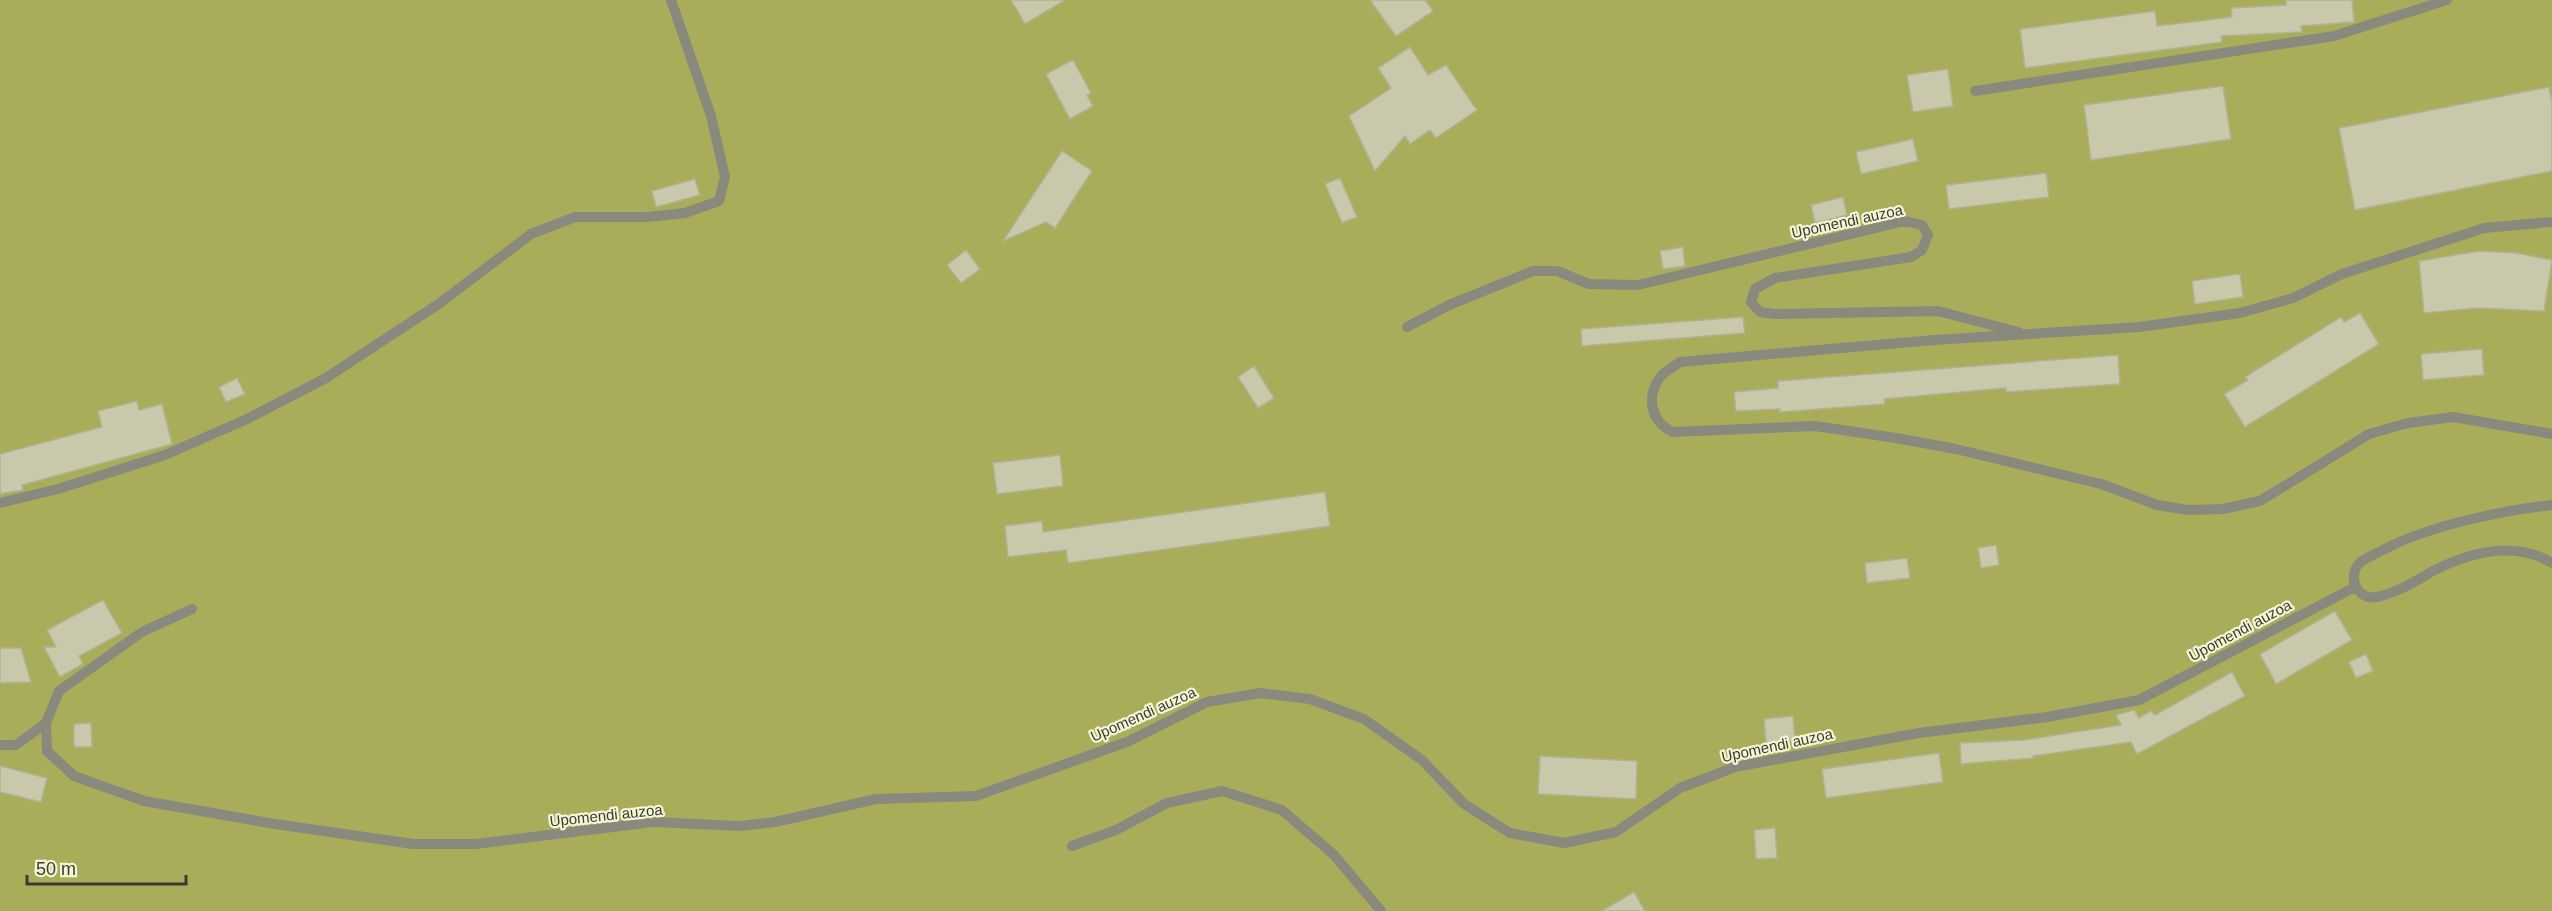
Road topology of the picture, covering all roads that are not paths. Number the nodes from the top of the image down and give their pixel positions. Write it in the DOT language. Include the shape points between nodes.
graph roads {
  1 [pos="671,0"];
  2 [pos="2447,0"];
  3 [pos="1975,91"];
  4 [pos="2552,222"];
  5 [pos="1407,327"];
  6 [pos="2027,334"];
  7 [pos="2552,434"];
  8 [pos="0,503"];
  9 [pos="2552,505"];
  10 [pos="2552,563"];
  11 [pos="2355,587"];
  12 [pos="192,609"];
  13 [pos="46,723"];
  14 [pos="0,746"];
  15 [pos="1072,846"];
  16 [pos="1381,911"];
  1 -- 8 [label="lane" via="711,116 725,177 719,201 675,214 575,217 531,234 440,303 326,378 247,419 165,455"];
  2 -- 3 [label="lane" via="2334,36"];
  4 -- 6 [label="lane, Upomendi auzoa" via="2484,228 2342,274 2294,298 2240,313 2139,327"];
  5 -- 6 [label="lane, Upomendi auzoa" via="1449,305 1533,271 1557,271 1589,284 1638,285 1905,221 1922,225 1928,235 1922,250 1911,257 1775,278 1755,289 1751,302 1760,312 1774,314 1938,310"];
  6 -- 7 [label="lane, Upomendi auzoa" via="1680,362 1661,376 1652,413 1661,427 1673,432 1815,426 1896,438 2101,484 2157,505 2188,510 2223,509 2260,501 2369,434 2408,423 2453,417"];
  9 -- 11 [label="lane" via="2458,523 2395,544 2359,563 2353,576"];
  10 -- 11 [label="lane" via="2540,556 2508,550 2478,553 2375,597 2362,595"];
  11 -- 13 [label="lane, Upomendi auzoa" via="2139,700 2047,717 1919,733 1735,767 1680,788 1616,832 1564,843 1510,833 1464,804 1422,760 1364,719 1310,699 1260,693 1207,702 1126,742 976,795 876,799 775,822 739,826 653,822 476,844 413,844 144,801 74,776 47,751"];
  12 -- 13 [label="lane, Upomendi auzoa" via="142,632 59,691"];
  13 -- 14 [label="lane" via="16,746"];
  15 -- 16 [label="lane" via="1116,830 1167,803 1222,791 1282,810 1334,855"];
}
